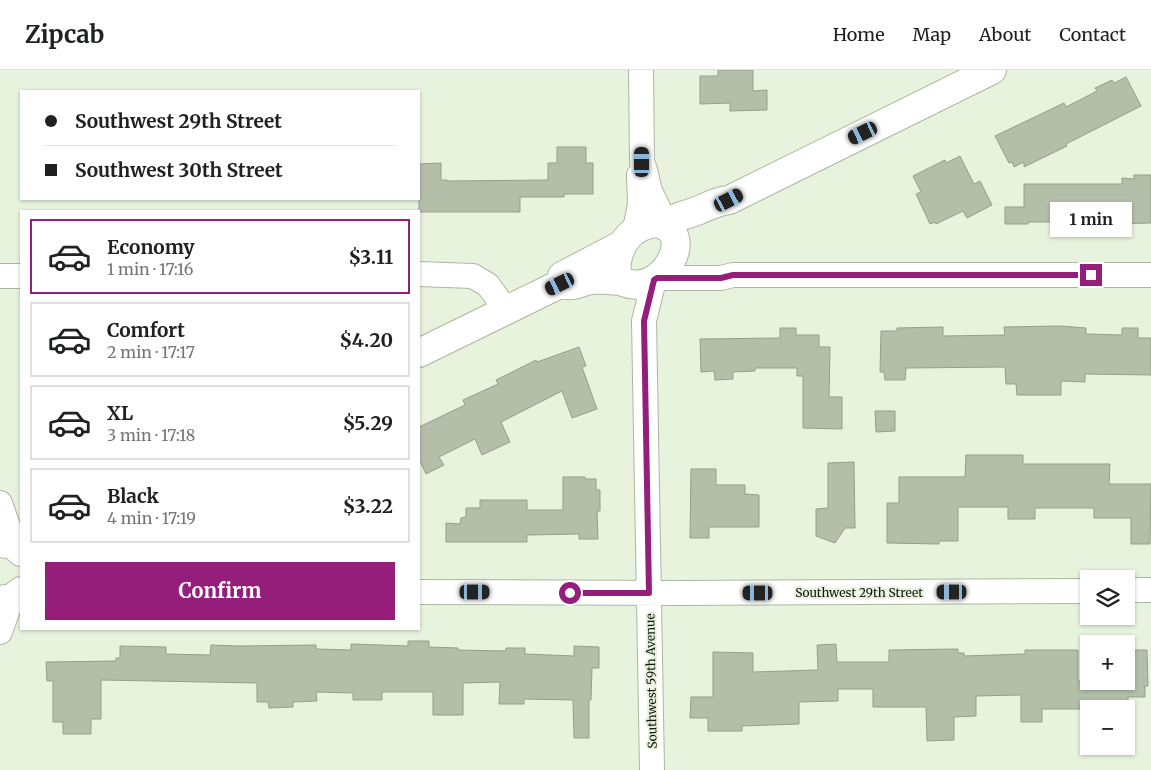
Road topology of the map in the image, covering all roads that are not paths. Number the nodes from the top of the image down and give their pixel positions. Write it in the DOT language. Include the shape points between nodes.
graph roads {
  1 [pos="641,70"];
  2 [pos="992,70"];
  3 [pos="642,162"];
  4 [pos="629,237"];
  5 [pos="669,237"];
  6 [pos="420,274"];
  7 [pos="733,275"];
  8 [pos="0,276"];
  9 [pos="20,276"];
  10 [pos="1151,276"];
  11 [pos="656,279"];
  12 [pos="623,282"];
  13 [pos="560,284"];
  14 [pos="506,310"];
  15 [pos="644,321"];
  16 [pos="420,353"];
  17 [pos="0,503"];
  18 [pos="13,544"];
  19 [pos="1135,590"];
  20 [pos="1151,590"];
  21 [pos="1080,591"];
  22 [pos="420,592"];
  23 [pos="649,593"];
  24 [pos="14,596"];
  25 [pos="0,632"];
  26 [pos="652,770"];
  1 -- 3 [label="street"];
  2 -- 5 [label="street" via="729,200 716,201 673,218"];
  3 -- 4 [label="street" via="638,170 640,204"];
  3 -- 5 [label="street"];
  4 -- 5 [label="street" via="649,224"];
  4 -- 12 [label="street" via="619,251 617,265 617,273"];
  4 -- 13 [label="street" via="562,276"];
  5 -- 7 [label="street" via="689,266"];
  5 -- 11 [label="street" via="668,266"];
  6 -- 14 [label="street" via="473,276 488,285"];
  7 -- 10 [label="street"];
  7 -- 11 [label="street"];
  8 -- 9 [label="street"];
  11 -- 12 [label="street" via="642,284"];
  11 -- 15 [label="street, Southwest 59th Avenue"];
  12 -- 13 [label="street" via="592,280 569,287"];
  12 -- 15 [label="street, Southwest 59th Avenue" via="636,299"];
  13 -- 14 [label="street"];
  14 -- 16 [label="street"];
  15 -- 23 [label="street, Southwest 59th Avenue"];
  17 -- 18 [label="street"];
  19 -- 20 [label="street"];
  21 -- 23 [label="street, Southwest 29th Street"];
  22 -- 23 [label="street, Southwest 29th Street"];
  23 -- 26 [label="street, Southwest 59th Avenue"];
  24 -- 25 [label="street"];
}
